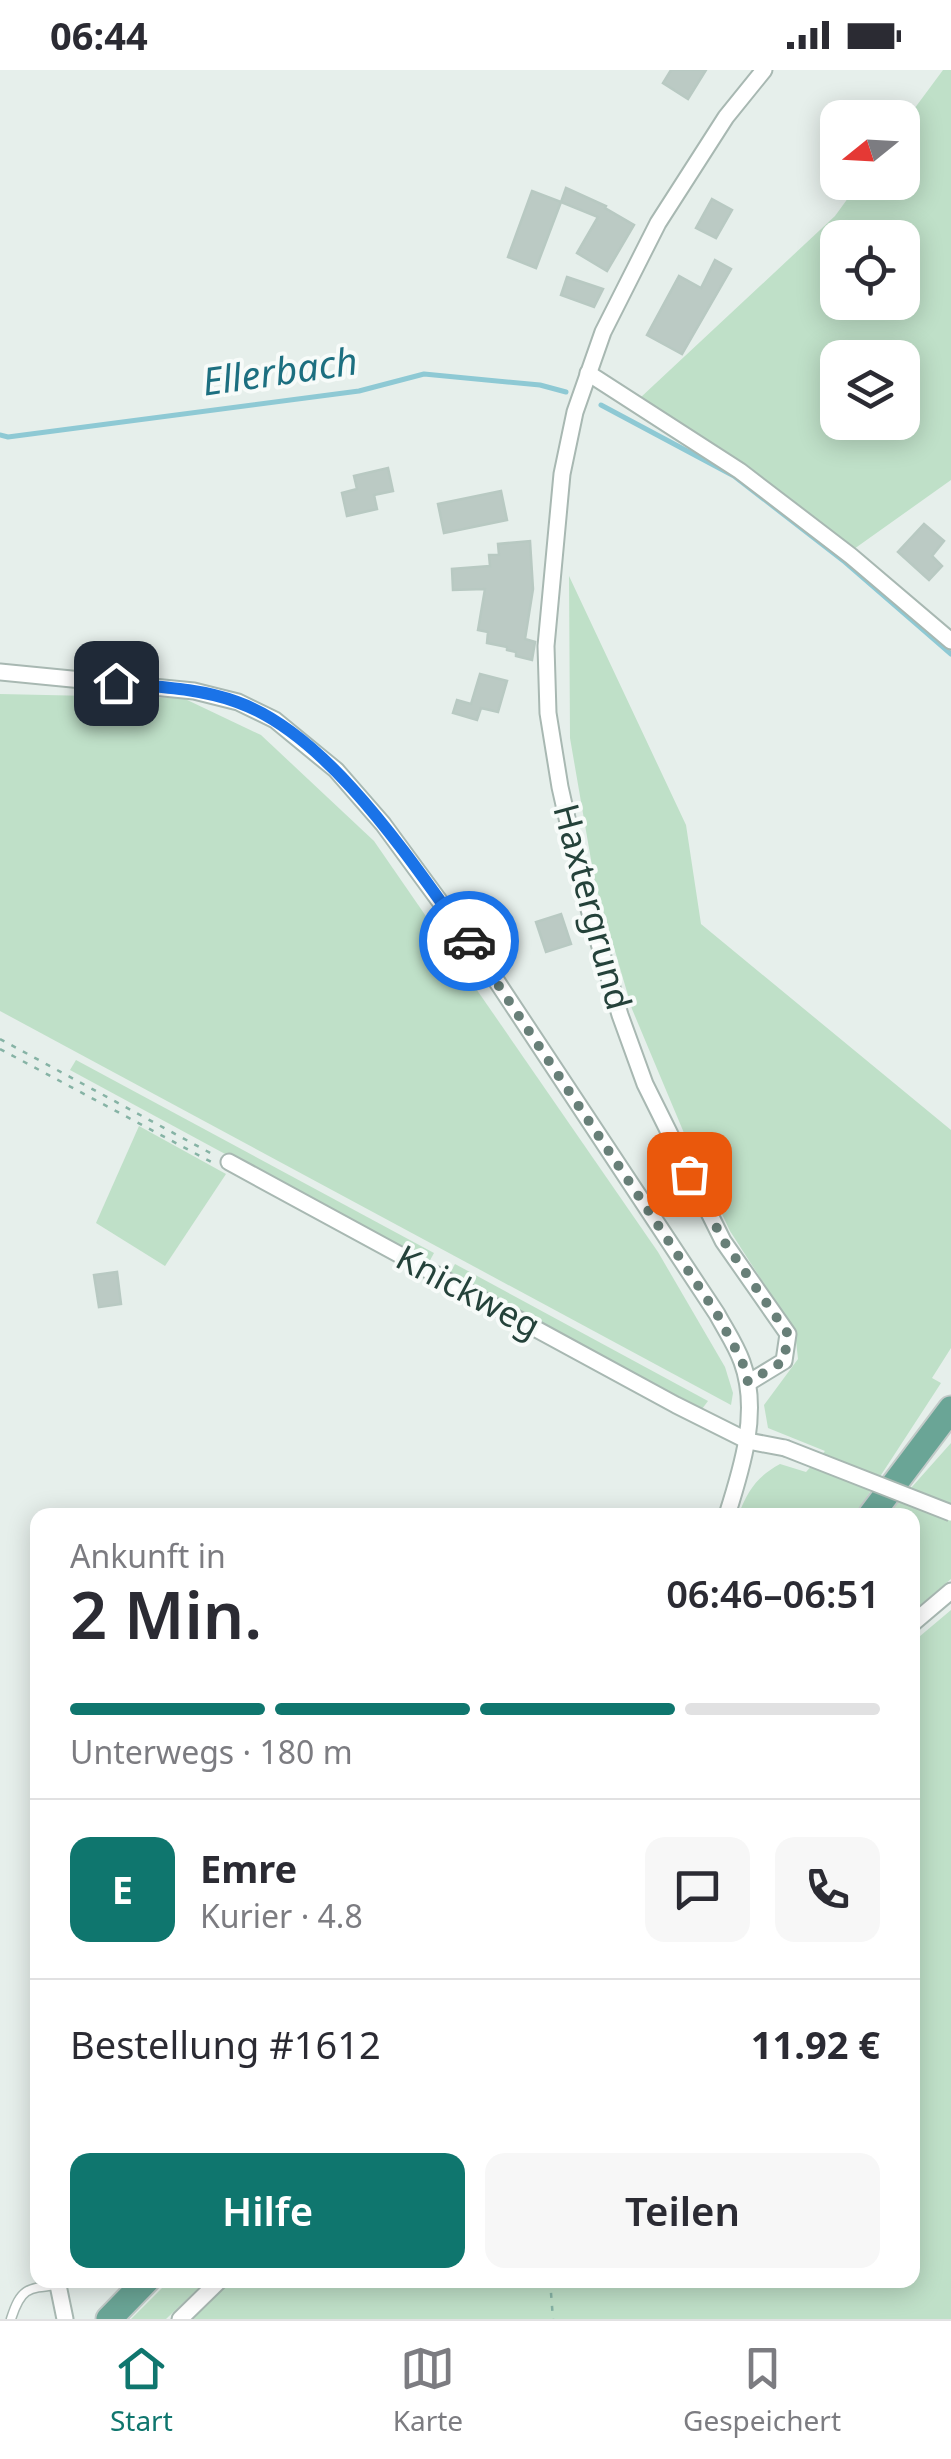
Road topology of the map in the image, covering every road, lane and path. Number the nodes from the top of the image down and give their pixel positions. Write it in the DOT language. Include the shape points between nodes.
graph roads {
  1 [pos="764,70"];
  2 [pos="588,374"];
  3 [pos="951,641"];
  4 [pos="0,672"];
  5 [pos="0,1039"];
  6 [pos="229,1162"];
  7 [pos="748,1382"];
  8 [pos="951,1409"];
  9 [pos="748,1441"];
  10 [pos="729,1508"];
  11 [pos="876,1508"];
  12 [pos="951,1513"];
  13 [pos="951,1591"];
  14 [pos="920,1617"];
  15 [pos="30,2287"];
  16 [pos="60,2288"];
  17 [pos="139,2288"];
  18 [pos="212,2288"];
  19 [pos="551,2288"];
  20 [pos="11,2319"];
  21 [pos="65,2319"];
  22 [pos="109,2319"];
  23 [pos="180,2319"];
  24 [pos="553,2319"];
  1 -- 2 [label="street, Haxtergrund" via="658,223"];
  2 -- 3 [label="street" via="740,471"];
  2 -- 7 [label="street, Haxtergrund" via="562,474 546,646 551,738 583,889 645,1084 723,1240 788,1334 784,1361"];
  4 -- 7 [label="street" via="194,691 238,702 275,720 336,770 482,959 717,1314"];
  5 -- 6 [label="path"];
  6 -- 9 [label="street, Knickweg"];
  7 -- 9 [label="street"];
  8 -- 11 [label="main road"];
  9 -- 10 [label="street"];
  9 -- 12 [label="street, Knickweg, bridge" via="785,1448"];
  13 -- 14 [label="street"];
  15 -- 20 [label="lane"];
  16 -- 21 [label="street"];
  17 -- 22 [label="main road"];
  18 -- 23 [label="street"];
  19 -- 24 [label="path"];
}
